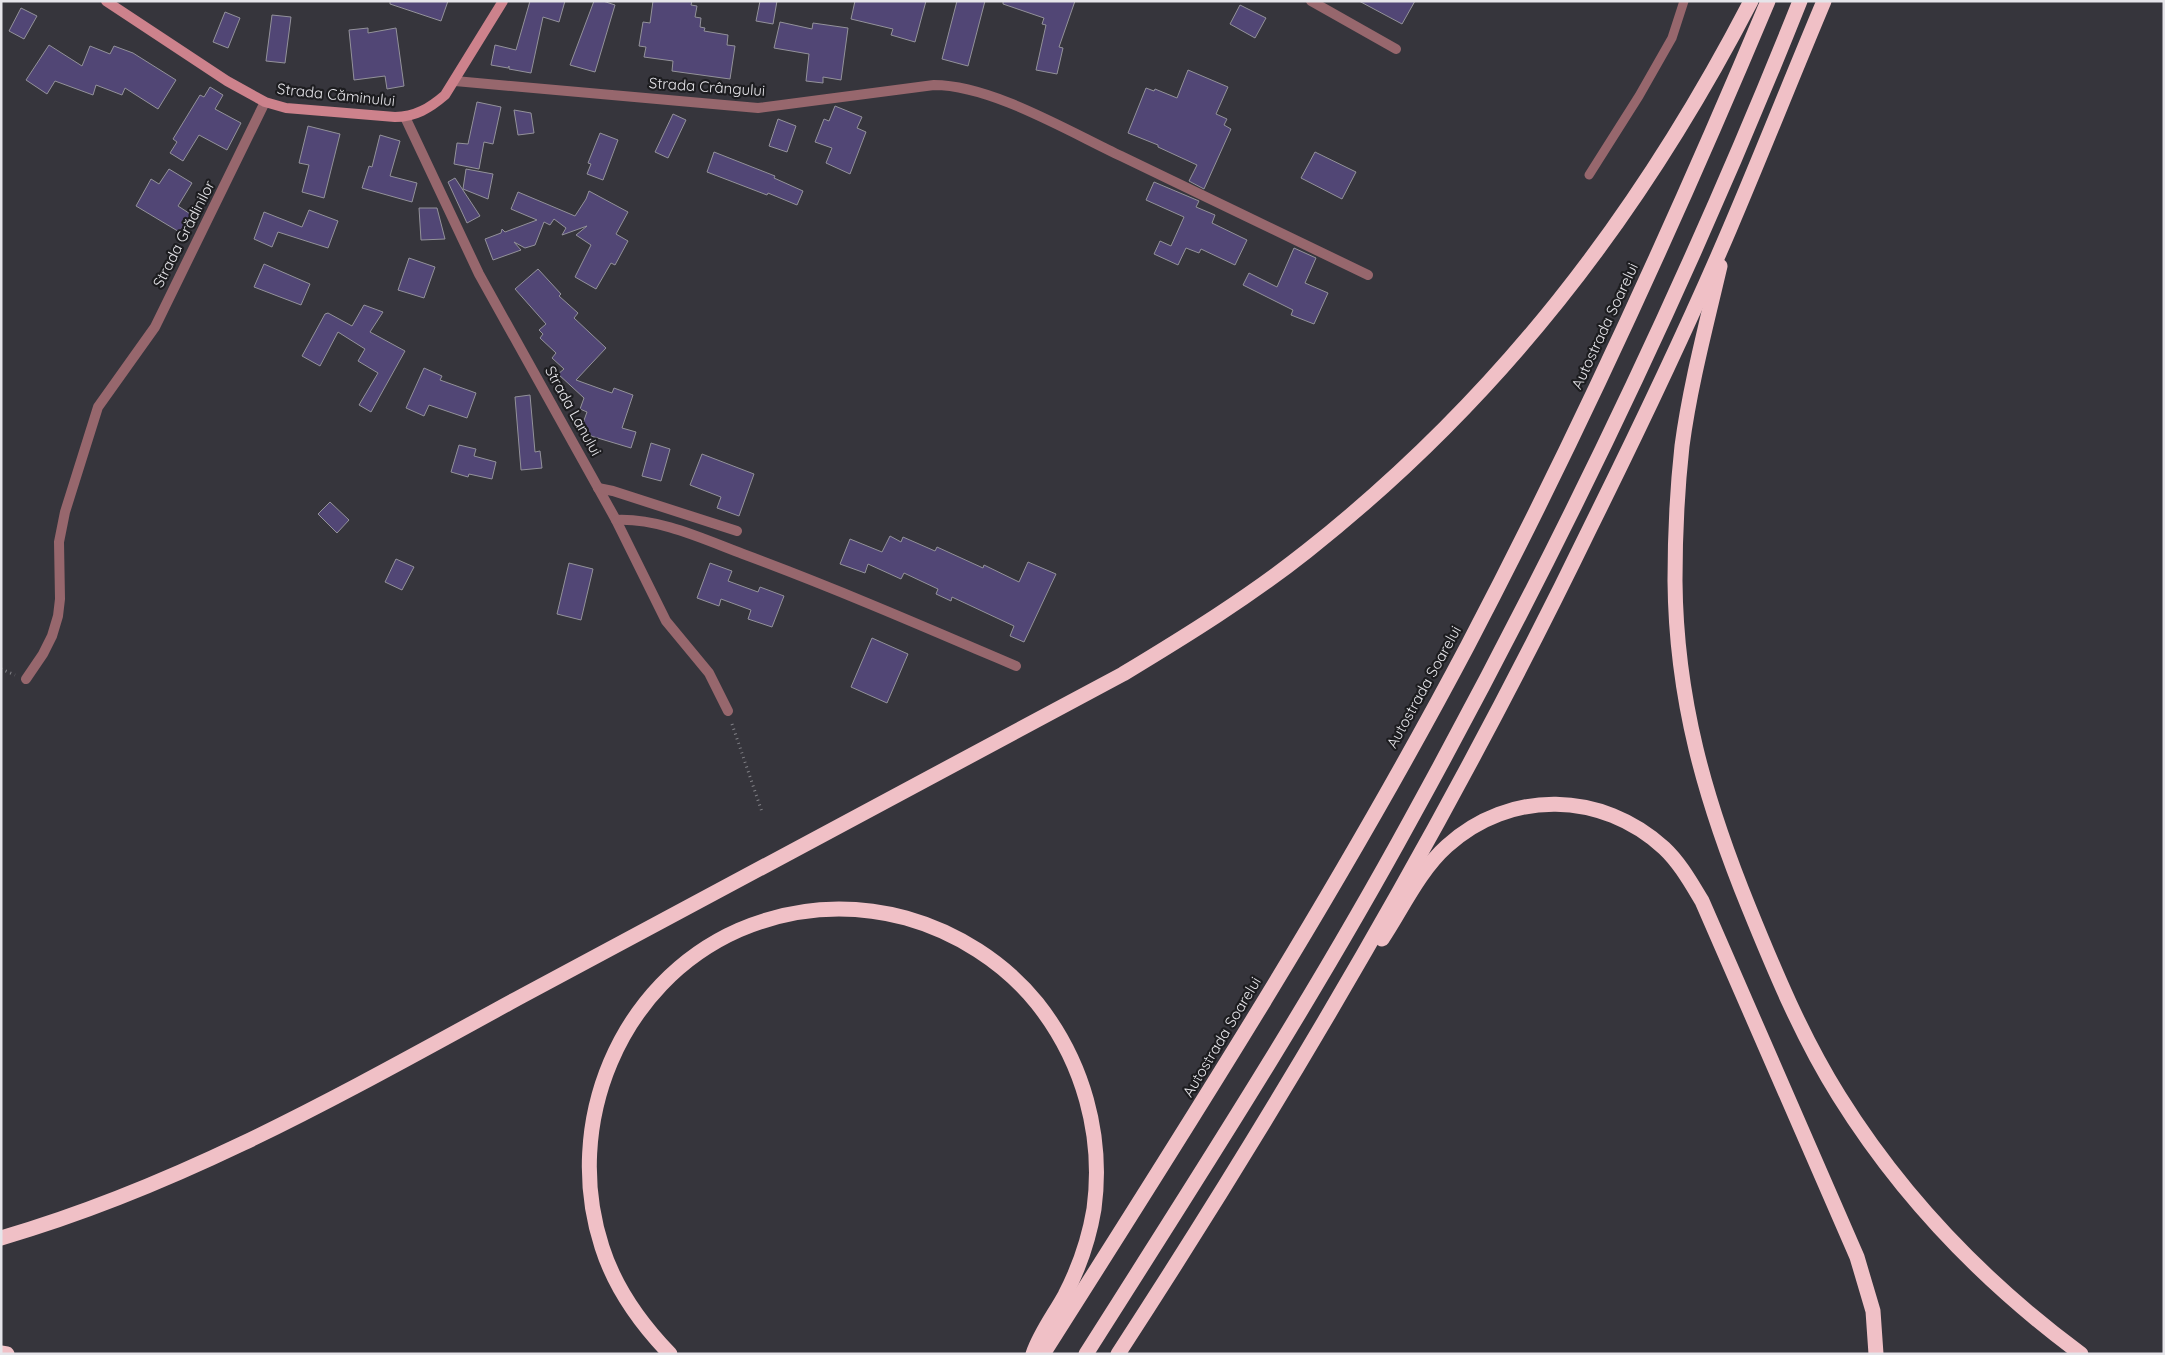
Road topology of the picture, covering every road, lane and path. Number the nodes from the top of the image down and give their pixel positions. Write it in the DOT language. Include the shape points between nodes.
graph roads {
  1 [pos="106,1"];
  2 [pos="503,1"];
  3 [pos="1311,1"];
  4 [pos="1684,1"];
  5 [pos="1751,1"];
  6 [pos="1768,1"];
  7 [pos="1800,1"];
  8 [pos="1824,1"];
  9 [pos="1396,49"];
  10 [pos="455,81"];
  11 [pos="265,102"];
  12 [pos="405,117"];
  13 [pos="1589,175"];
  14 [pos="1728,231"];
  15 [pos="1368,275"];
  16 [pos="598,488"];
  17 [pos="616,520"];
  18 [pos="737,531"];
  19 [pos="1016,666"];
  20 [pos="26,679"];
  21 [pos="728,711"];
  22 [pos="762,812"];
  23 [pos="1345,986"];
  24 [pos="1,1238"];
  25 [pos="1,1353"];
  26 [pos="7,1354"];
  27 [pos="670,1354"];
  28 [pos="1032,1354"];
  29 [pos="1043,1354"];
  30 [pos="1086,1354"];
  31 [pos="1118,1354"];
  32 [pos="1876,1354"];
  33 [pos="2080,1354"];
  1 -- 11 [label="street, Strada Căminului" via="227,81"];
  2 -- 10 [label="street, Strada Căminului"];
  3 -- 9 [label="street"];
  4 -- 13 [label="lane" via="1672,38"];
  5 -- 24 [label="highway" via="1712,77 1678,133 1605,241 1560,299 1463,410 1363,505 1305,552 1185,636 1124,674 373,1078 204,1162 129,1195"];
  6 -- 29 [label="highway, Autostrada Soarelui" via="1625,328 1552,481 1466,648 1294,952 1208,1095"];
  7 -- 30 [label="highway" via="1768,83 1654,337 1575,505 1495,663 1409,823 1320,978"];
  8 -- 14 [label="highway"];
  10 -- 12 [label="street, Strada Căminului" via="433,106"];
  10 -- 15 [label="street, Strada Crângului" via="758,108 953,85 986,94 1040,118"];
  11 -- 12 [label="street, Strada Căminului" via="286,108"];
  11 -- 20 [label="street, Strada Grădinilor" via="154,326 98,407 65,512 60,542 58,616 43,654"];
  12 -- 16 [label="street, Strada Lanului" via="479,274"];
  14 -- 23 [label="highway" via="1589,530 1444,810"];
  14 -- 33 [label="highway" via="1682,446 1676,516 1679,656 1697,761 1721,836 1762,940 1801,1028 1838,1095 1874,1148 1954,1244 2000,1290"];
  16 -- 17 [label="street, Strada Lanului"];
  16 -- 18 [label="street"];
  17 -- 19 [label="street" via="655,523 736,551 848,594"];
  17 -- 21 [label="street, Strada Lanului" via="666,621 709,673"];
  21 -- 22 [label="path"];
  23 -- 31 [label="highway" via="1247,1151"];
  23 -- 32 [label="highway" via="1379,943 1425,871 1446,847 1469,829 1503,813 1547,803 1599,810 1645,833 1665,849 1685,874 1710,918 1857,1257 1873,1311"];
  25 -- 26 [label="highway"];
  27 -- 28 [label="highway" via="632,1310 612,1273 596,1228 589,1186 591,1128 600,1088 613,1053 630,1022 650,996 681,966 722,938 764,920 810,910 857,909 917,921 961,940 996,963 1033,998 1063,1040 1083,1086 1093,1128 1096,1176 1093,1212 1073,1278"];
}
